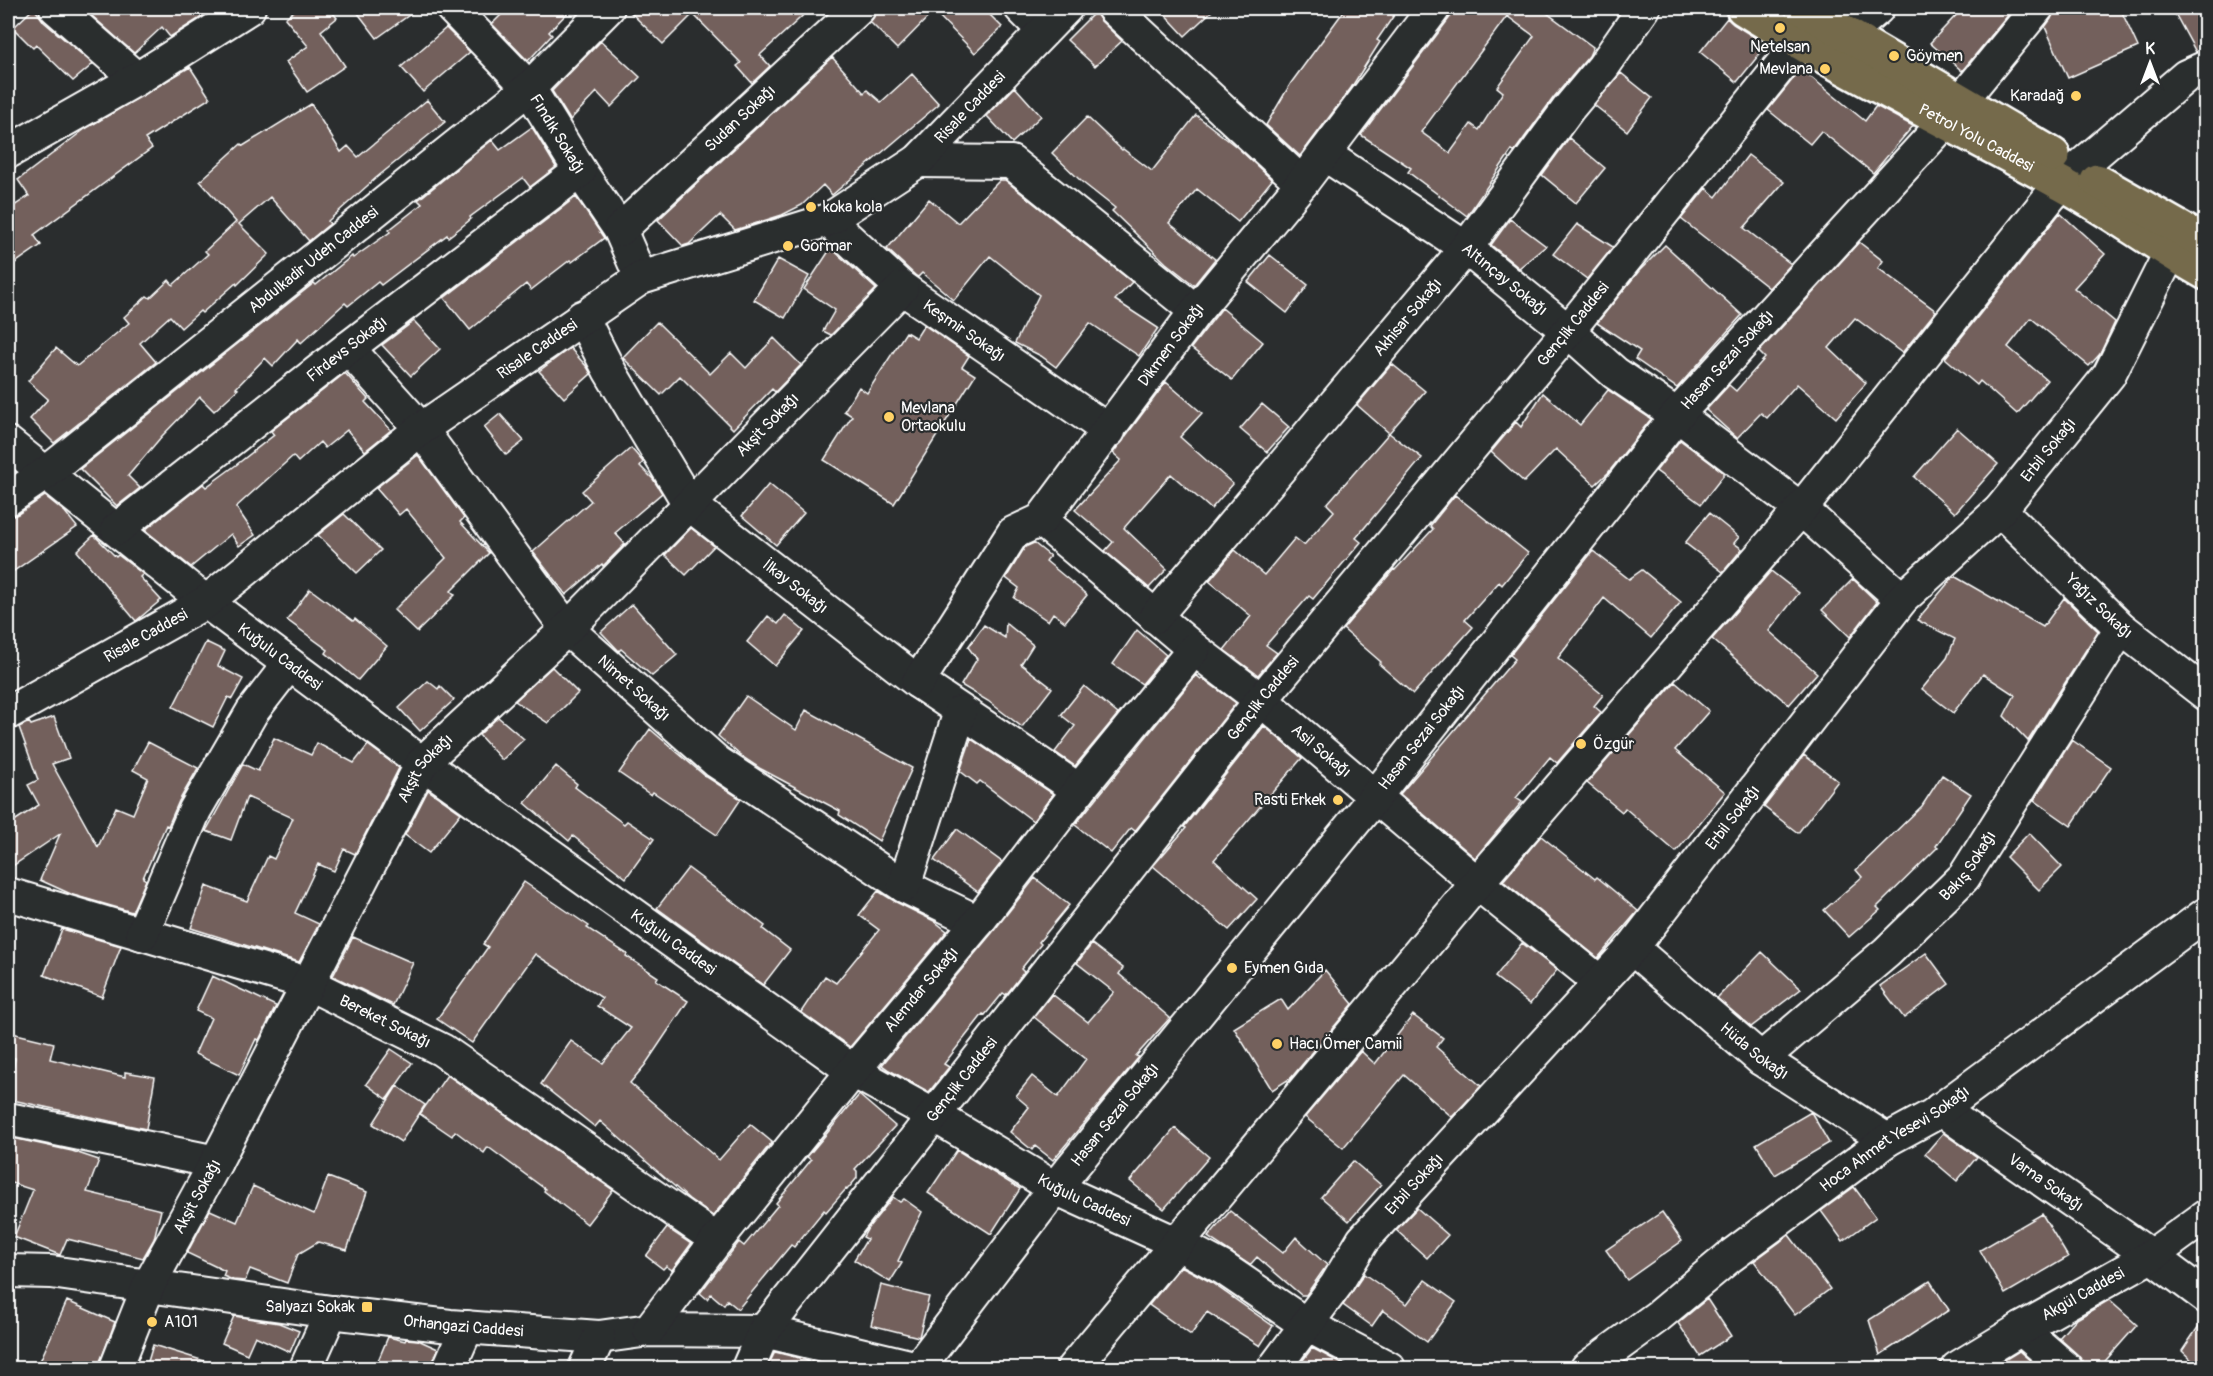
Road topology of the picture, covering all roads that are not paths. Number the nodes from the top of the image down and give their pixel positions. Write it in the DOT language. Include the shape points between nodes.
graph roads {
  1 [pos="56,8"];
  2 [pos="249,8"];
  3 [pos="452,8"];
  4 [pos="608,8"];
  5 [pos="859,8"];
  6 [pos="1021,8"];
  7 [pos="1066,8"];
  8 [pos="1113,8"];
  9 [pos="1434,8"];
  10 [pos="1644,8"];
  11 [pos="1743,8"];
  12 [pos="1802,8"];
  13 [pos="1878,8"];
  14 [pos="2037,8"];
  15 [pos="1043,30"];
  16 [pos="1847,34"];
  17 [pos="1811,50"];
  18 [pos="2205,68"];
  19 [pos="137,79"];
  20 [pos="529,88"];
  21 [pos="1953,112"];
  22 [pos="8,153"];
  23 [pos="1324,154"];
  24 [pos="918,161"];
  25 [pos="580,171"];
  26 [pos="2069,176"];
  27 [pos="1302,183"];
  28 [pos="828,220"];
  29 [pos="620,230"];
  30 [pos="2205,243"];
  31 [pos="1466,248"];
  32 [pos="2170,253"];
  33 [pos="2205,273"];
  34 [pos="640,278"];
  35 [pos="902,288"];
  36 [pos="1196,311"];
  37 [pos="582,317"];
  38 [pos="1568,331"];
  39 [pos="348,348"];
  40 [pos="1677,415"];
  41 [pos="421,429"];
  42 [pos="1109,431"];
  43 [pos="8,443"];
  44 [pos="46,473"];
  45 [pos="8,499"];
  46 [pos="689,504"];
  47 [pos="1801,509"];
  48 [pos="2000,510"];
  49 [pos="1041,520"];
  50 [pos="117,529"];
  51 [pos="1902,599"];
  52 [pos="206,602"];
  53 [pos="1155,616"];
  54 [pos="2121,628"];
  55 [pos="567,629"];
  56 [pos="1194,649"];
  57 [pos="289,664"];
  58 [pos="918,682"];
  59 [pos="2205,694"];
  60 [pos="1261,700"];
  61 [pos="8,712"];
  62 [pos="960,712"];
  63 [pos="422,763"];
  64 [pos="1079,790"];
  65 [pos="1374,798"];
  66 [pos="1477,883"];
  67 [pos="904,886"];
  68 [pos="8,894"];
  69 [pos="2205,914"];
  70 [pos="978,922"];
  71 [pos="142,934"];
  72 [pos="1632,948"];
  73 [pos="307,983"];
  74 [pos="1602,983"];
  75 [pos="1761,1059"];
  76 [pos="853,1071"];
  77 [pos="1940,1109"];
  78 [pos="935,1116"];
  79 [pos="8,1119"];
  80 [pos="1887,1140"];
  81 [pos="216,1162"];
  82 [pos="1055,1188"];
  83 [pos="2205,1216"];
  84 [pos="717,1240"];
  85 [pos="1176,1243"];
  86 [pos="2151,1256"];
  87 [pos="8,1271"];
  88 [pos="149,1285"];
  89 [pos="2205,1297"];
  90 [pos="331,1312"];
  91 [pos="1307,1325"];
  92 [pos="468,1327"];
  93 [pos="2021,1329"];
  94 [pos="649,1330"];
  95 [pos="764,1331"];
  96 [pos="599,1337"];
  97 [pos="116,1368"];
  98 [pos="306,1368"];
  99 [pos="449,1368"];
  100 [pos="585,1368"];
  101 [pos="748,1368"];
  102 [pos="918,1368"];
  103 [pos="1073,1368"];
  104 [pos="1274,1368"];
  105 [pos="1389,1368"];
  106 [pos="1587,1368"];
  107 [pos="1958,1368"];
  108 [pos="2066,1368"];
  1 -- 19 [label="street"];
  2 -- 19 [label="street"];
  3 -- 20 [label="street, Fındık Sokağı"];
  4 -- 20 [label="street, Abdulkadir Udeh Caddesi"];
  5 -- 29 [label="street, Sudan Sokağı"];
  6 -- 15 [label="street"];
  7 -- 15 [label="street, Risale Caddesi"];
  8 -- 27 [label="street"];
  9 -- 23 [label="street, Dikmen Sokağı"];
  10 -- 31 [label="street, Akhisar Sokağı"];
  11 -- 17 [label="main road, Petrol Yolu Caddesi"];
  12 -- 16 [label="main road, Petrol Yolu Caddesi"];
  13 -- 16 [label="street, Gençlik Caddesi"];
  14 -- 21 [label="street, Hasan Sezai Sokağı"];
  15 -- 24 [label="street, Risale Caddesi"];
  16 -- 17 [label="street, Gençlik Caddesi"];
  16 -- 21 [label="main road, Petrol Yolu Caddesi"];
  17 -- 21 [label="main road, Petrol Yolu Caddesi"];
  17 -- 38 [label="street, Gençlik Caddesi"];
  18 -- 26 [label="street" via="2187,76"];
  19 -- 22 [label="street"];
  20 -- 25 [label="street, Fındık Sokağı"];
  20 -- 44 [label="street, Abdulkadir Udeh Caddesi"];
  21 -- 26 [label="main road, Petrol Yolu Caddesi"];
  21 -- 40 [label="street, Hasan Sezai Sokağı"];
  23 -- 27 [label="street, Dikmen Sokağı"];
  23 -- 31 [label="street, Altınçay Sokağı"];
  24 -- 28 [label="street, Risale Caddesi"];
  24 -- 36 [label="street" via="1011,162"];
  25 -- 29 [label="street, Fındık Sokağı"];
  25 -- 39 [label="street, Firdevs Sokağı"];
  26 -- 30 [label="main road, Petrol Yolu Caddesi"];
  26 -- 32 [label="main road, Petrol Yolu Caddesi"];
  26 -- 47 [label="street"];
  27 -- 36 [label="street, Dikmen Sokağı"];
  28 -- 34 [label="street, Risale Caddesi"];
  28 -- 35 [label="street, Keşmir Sokağı"];
  29 -- 34 [label="street, Fındık Sokağı"];
  31 -- 38 [label="street, Altınçay Sokağı"];
  31 -- 53 [label="street, Akhisar Sokağı"];
  32 -- 33 [label="main road, Petrol Yolu Caddesi"];
  32 -- 48 [label="street, Erbil Sokağı" via="2109,375"];
  34 -- 37 [label="street, Risale Caddesi"];
  35 -- 42 [label="street, Keşmir Sokağı"];
  35 -- 46 [label="street, Akşit Sokağı"];
  36 -- 42 [label="street, Dikmen Sokağı"];
  37 -- 41 [label="street, Risale Caddesi"];
  37 -- 46 [label="street, İlkay Sokağı"];
  38 -- 40 [label="street, Altınçay Sokağı" via="1616,373"];
  38 -- 60 [label="street, Gençlik Caddesi"];
  39 -- 41 [label="street, Nimet Sokağı"];
  39 -- 50 [label="street, Firdevs Sokağı"];
  40 -- 47 [label="street, Altınçay Sokağı"];
  40 -- 65 [label="street, Hasan Sezai Sokağı"];
  41 -- 52 [label="street, Risale Caddesi"];
  41 -- 55 [label="street, Nimet Sokağı"];
  42 -- 49 [label="street, Dikmen Sokağı"];
  43 -- 44 [label="street, Kuğulu Caddesi"];
  44 -- 45 [label="street, Abdulkadir Udeh Caddesi"];
  44 -- 50 [label="street, Kuğulu Caddesi"];
  46 -- 55 [label="street, Akşit Sokağı"];
  46 -- 58 [label="street, İlkay Sokağı"];
  47 -- 51 [label="street, Altınçay Sokağı"];
  47 -- 66 [label="street"];
  48 -- 51 [label="street, Erbil Sokağı"];
  48 -- 54 [label="street, Yağız Sokağı"];
  49 -- 53 [label="street, Asil Sokağı"];
  49 -- 58 [label="street, Dikmen Sokağı" via="1013,533"];
  50 -- 52 [label="street, Kuğulu Caddesi"];
  51 -- 72 [label="street, Erbil Sokağı"];
  52 -- 57 [label="street, Kuğulu Caddesi"];
  52 -- 61 [label="street, Risale Caddesi"];
  53 -- 56 [label="street, Asil Sokağı"];
  54 -- 59 [label="street, Yağız Sokağı"];
  54 -- 75 [label="street, Bakış Sokağı" via="1964,877 1887,952"];
  55 -- 63 [label="street, Akşit Sokağı"];
  55 -- 67 [label="street, Nimet Sokağı" via="717,762"];
  56 -- 60 [label="street, Asil Sokağı"];
  56 -- 64 [label="street, Alemdar Sokağı"];
  57 -- 63 [label="street, Kuğulu Caddesi"];
  57 -- 71 [label="street" via="252,712 195,810"];
  58 -- 62 [label="street, İlkay Sokağı"];
  60 -- 65 [label="street, Asil Sokağı"];
  60 -- 78 [label="street, Gençlik Caddesi"];
  62 -- 64 [label="street, İlkay Sokağı"];
  62 -- 67 [label="street"];
  63 -- 73 [label="street, Akşit Sokağı"];
  63 -- 76 [label="street, Kuğulu Caddesi"];
  64 -- 70 [label="street, Alemdar Sokağı"];
  65 -- 66 [label="street, Asil Sokağı"];
  65 -- 82 [label="street, Hasan Sezai Sokağı"];
  66 -- 74 [label="street, Asil Sokağı"];
  66 -- 85 [label="street"];
  67 -- 70 [label="street, Nimet Sokağı"];
  68 -- 71 [label="street, Bereket Sokağı"];
  69 -- 77 [label="street, Hoca Ahmet Yesevi Sokağı"];
  70 -- 76 [label="street, Alemdar Sokağı"];
  71 -- 73 [label="street, Bereket Sokağı"];
  72 -- 74 [label="street, Erbil Sokağı"];
  72 -- 75 [label="street, Hüda Sokağı"];
  73 -- 81 [label="street, Akşit Sokağı"];
  73 -- 84 [label="street, Bereket Sokağı" via="442,1050"];
  74 -- 91 [label="street, Erbil Sokağı" via="1363,1240"];
  75 -- 80 [label="street, Hüda Sokağı"];
  76 -- 78 [label="street, Kuğulu Caddesi"];
  76 -- 84 [label="street, Alemdar Sokağı"];
  77 -- 80 [label="street, Hoca Ahmet Yesevi Sokağı"];
  77 -- 86 [label="street, Varna Sokağı"];
  78 -- 82 [label="street, Kuğulu Caddesi"];
  78 -- 95 [label="street, Gençlik Caddesi"];
  79 -- 81 [label="street"];
  80 -- 106 [label="street, Hoca Ahmet Yesevi Sokağı"];
  81 -- 88 [label="street, Akşit Sokağı"];
  82 -- 85 [label="street, Kuğulu Caddesi"];
  82 -- 102 [label="street, Hasan Sezai Sokağı"];
  83 -- 86 [label="street, Akgül Caddesi"];
  84 -- 94 [label="street, Alemdar Sokağı"];
  85 -- 91 [label="street, Kuğulu Caddesi" via="1223,1268"];
  85 -- 103 [label="street"];
  86 -- 89 [label="street, Varna Sokağı"];
  86 -- 93 [label="street, Akgül Caddesi"];
  87 -- 88 [label="street, Orhangazi Caddesi" via="51,1272"];
  88 -- 90 [label="street, Orhangazi Caddesi"];
  88 -- 97 [label="street, Akşit Sokağı"];
  90 -- 92 [label="street, Orhangazi Caddesi"];
  90 -- 98 [label="street"];
  91 -- 104 [label="street, Erbil Sokağı"];
  91 -- 105 [label="street, Kuğulu Caddesi"];
  92 -- 96 [label="street, Orhangazi Caddesi"];
  92 -- 99 [label="street"];
  93 -- 107 [label="street, Akgül Caddesi"];
  93 -- 108 [label="street"];
  94 -- 95 [label="street, Orhangazi Caddesi"];
  94 -- 96 [label="street, Orhangazi Caddesi"];
  95 -- 101 [label="street, Gençlik Caddesi"];
  95 -- 102 [label="street, Orhangazi Caddesi"];
  96 -- 100 [label="street"];
}
